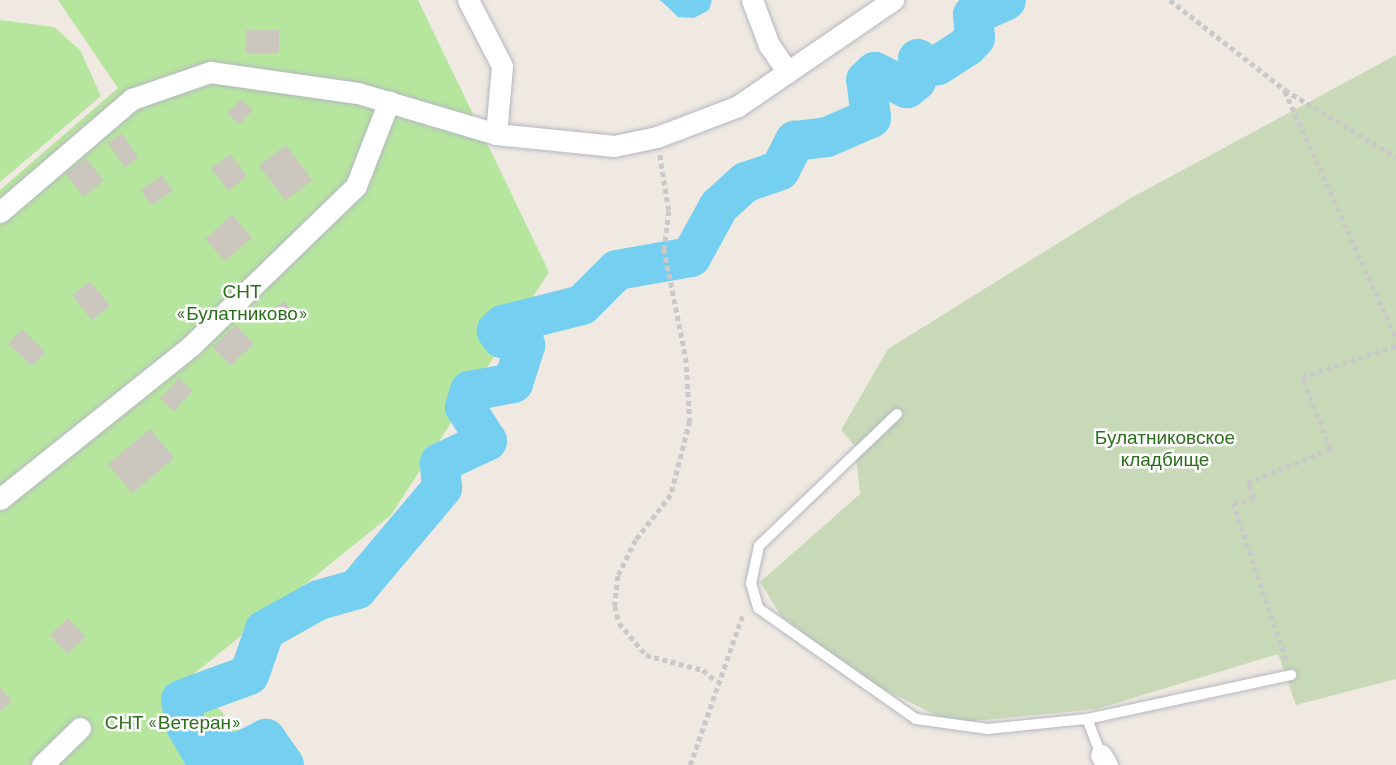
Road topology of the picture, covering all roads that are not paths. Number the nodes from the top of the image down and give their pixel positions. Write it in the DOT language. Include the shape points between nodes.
graph roads {
  1 [pos="468,0"];
  2 [pos="752,0"];
  3 [pos="893,0"];
  4 [pos="788,72"];
  5 [pos="389,101"];
  6 [pos="496,134"];
  7 [pos="0,212"];
  8 [pos="897,414"];
  9 [pos="0,499"];
  10 [pos="1291,675"];
  11 [pos="1087,719"];
  12 [pos="80,728"];
  13 [pos="1104,760"];
  14 [pos="42,765"];
  1 -- 6 [label="street" via="502,66"];
  2 -- 4 [label="street" via="769,45"];
  3 -- 4 [label="street"];
  4 -- 6 [label="street" via="738,106 657,137 614,146"];
  5 -- 6 [label="street"];
  5 -- 7 [label="street" via="210,72 132,99"];
  5 -- 9 [label="street" via="356,186 192,345"];
  8 -- 11 [label="lane" via="759,546 751,583 758,608 916,719 988,729"];
  10 -- 11 [label="lane"];
  11 -- 13 [label="lane"];
  12 -- 14 [label="street"];
}
